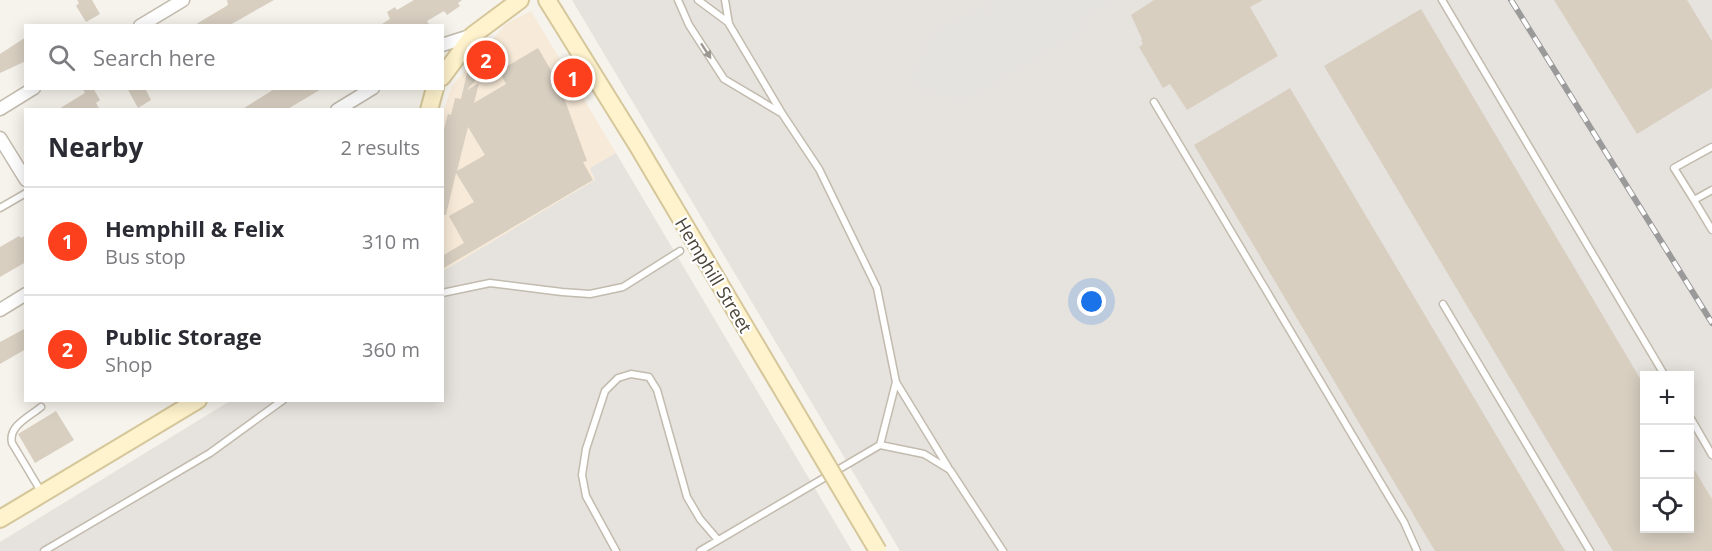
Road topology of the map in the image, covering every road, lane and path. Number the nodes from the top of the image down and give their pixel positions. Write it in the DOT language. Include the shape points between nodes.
graph roads {
  1 [pos="183,0"];
  2 [pos="520,0"];
  3 [pos="547,0"];
  4 [pos="678,0"];
  5 [pos="698,0"];
  6 [pos="725,0"];
  7 [pos="1442,0"];
  8 [pos="143,24"];
  9 [pos="729,24"];
  10 [pos="473,35"];
  11 [pos="444,44"];
  12 [pos="444,74"];
  13 [pos="31,90"];
  14 [pos="370,90"];
  15 [pos="430,90"];
  16 [pos="1154,102"];
  17 [pos="0,108"];
  18 [pos="340,108"];
  19 [pos="429,108"];
  20 [pos="783,114"];
  21 [pos="0,138"];
  22 [pos="1712,147"];
  23 [pos="24,177"];
  24 [pos="1712,190"];
  25 [pos="24,194"];
  26 [pos="1694,200"];
  27 [pos="0,208"];
  28 [pos="1712,230"];
  29 [pos="680,251"];
  30 [pos="444,293"];
  31 [pos="24,295"];
  32 [pos="1443,304"];
  33 [pos="0,310"];
  34 [pos="1663,371"];
  35 [pos="896,382"];
  36 [pos="195,402"];
  37 [pos="280,402"];
  38 [pos="41,407"];
  39 [pos="1694,425"];
  40 [pos="880,445"];
  41 [pos="1712,454"];
  42 [pos="950,470"];
  43 [pos="43,494"];
  44 [pos="0,519"];
  45 [pos="718,540"];
  46 [pos="44,551"];
  47 [pos="616,551"];
  48 [pos="701,551"];
  49 [pos="878,551"];
  50 [pos="1003,551"];
  51 [pos="1417,551"];
  52 [pos="1590,551"];
  1 -- 8 [label="street"];
  2 -- 10 [label="main road"];
  3 -- 49 [label="main road, Hemphill Street, bridge"];
  4 -- 20 [label="lane, one-way" via="688,25 724,79"];
  5 -- 9 [label="lane"];
  6 -- 9 [label="lane"];
  7 -- 34 [label="lane"];
  9 -- 20 [label="lane"];
  10 -- 11 [label="street"];
  10 -- 12 [label="main road"];
  13 -- 17 [label="street"];
  14 -- 18 [label="street"];
  15 -- 19 [label="main road"];
  16 -- 51 [label="lane" via="1404,522"];
  20 -- 35 [label="lane" via="819,169 877,288"];
  21 -- 23 [label="street"];
  22 -- 26 [label="lane" via="1674,168"];
  24 -- 26 [label="lane"];
  25 -- 27 [label="lane"];
  26 -- 28 [label="lane"];
  29 -- 30 [label="lane" via="623,287 590,294 490,283"];
  31 -- 33 [label="street"];
  32 -- 52 [label="lane"];
  35 -- 40 [label="lane"];
  35 -- 42 [label="lane"];
  36 -- 43 [label="main road"];
  37 -- 46 [label="lane" via="210,453"];
  38 -- 43 [label="lane" via="13,429 11,435"];
  39 -- 41 [label="lane"];
  40 -- 42 [label="lane" via="924,454"];
  40 -- 45 [label="lane"];
  42 -- 50 [label="lane"];
  43 -- 44 [label="main road"];
  45 -- 47 [label="lane" via="687,497 657,390 649,377 631,374 618,378 605,391 586,449 582,475 586,496"];
  45 -- 48 [label="lane"];
}
